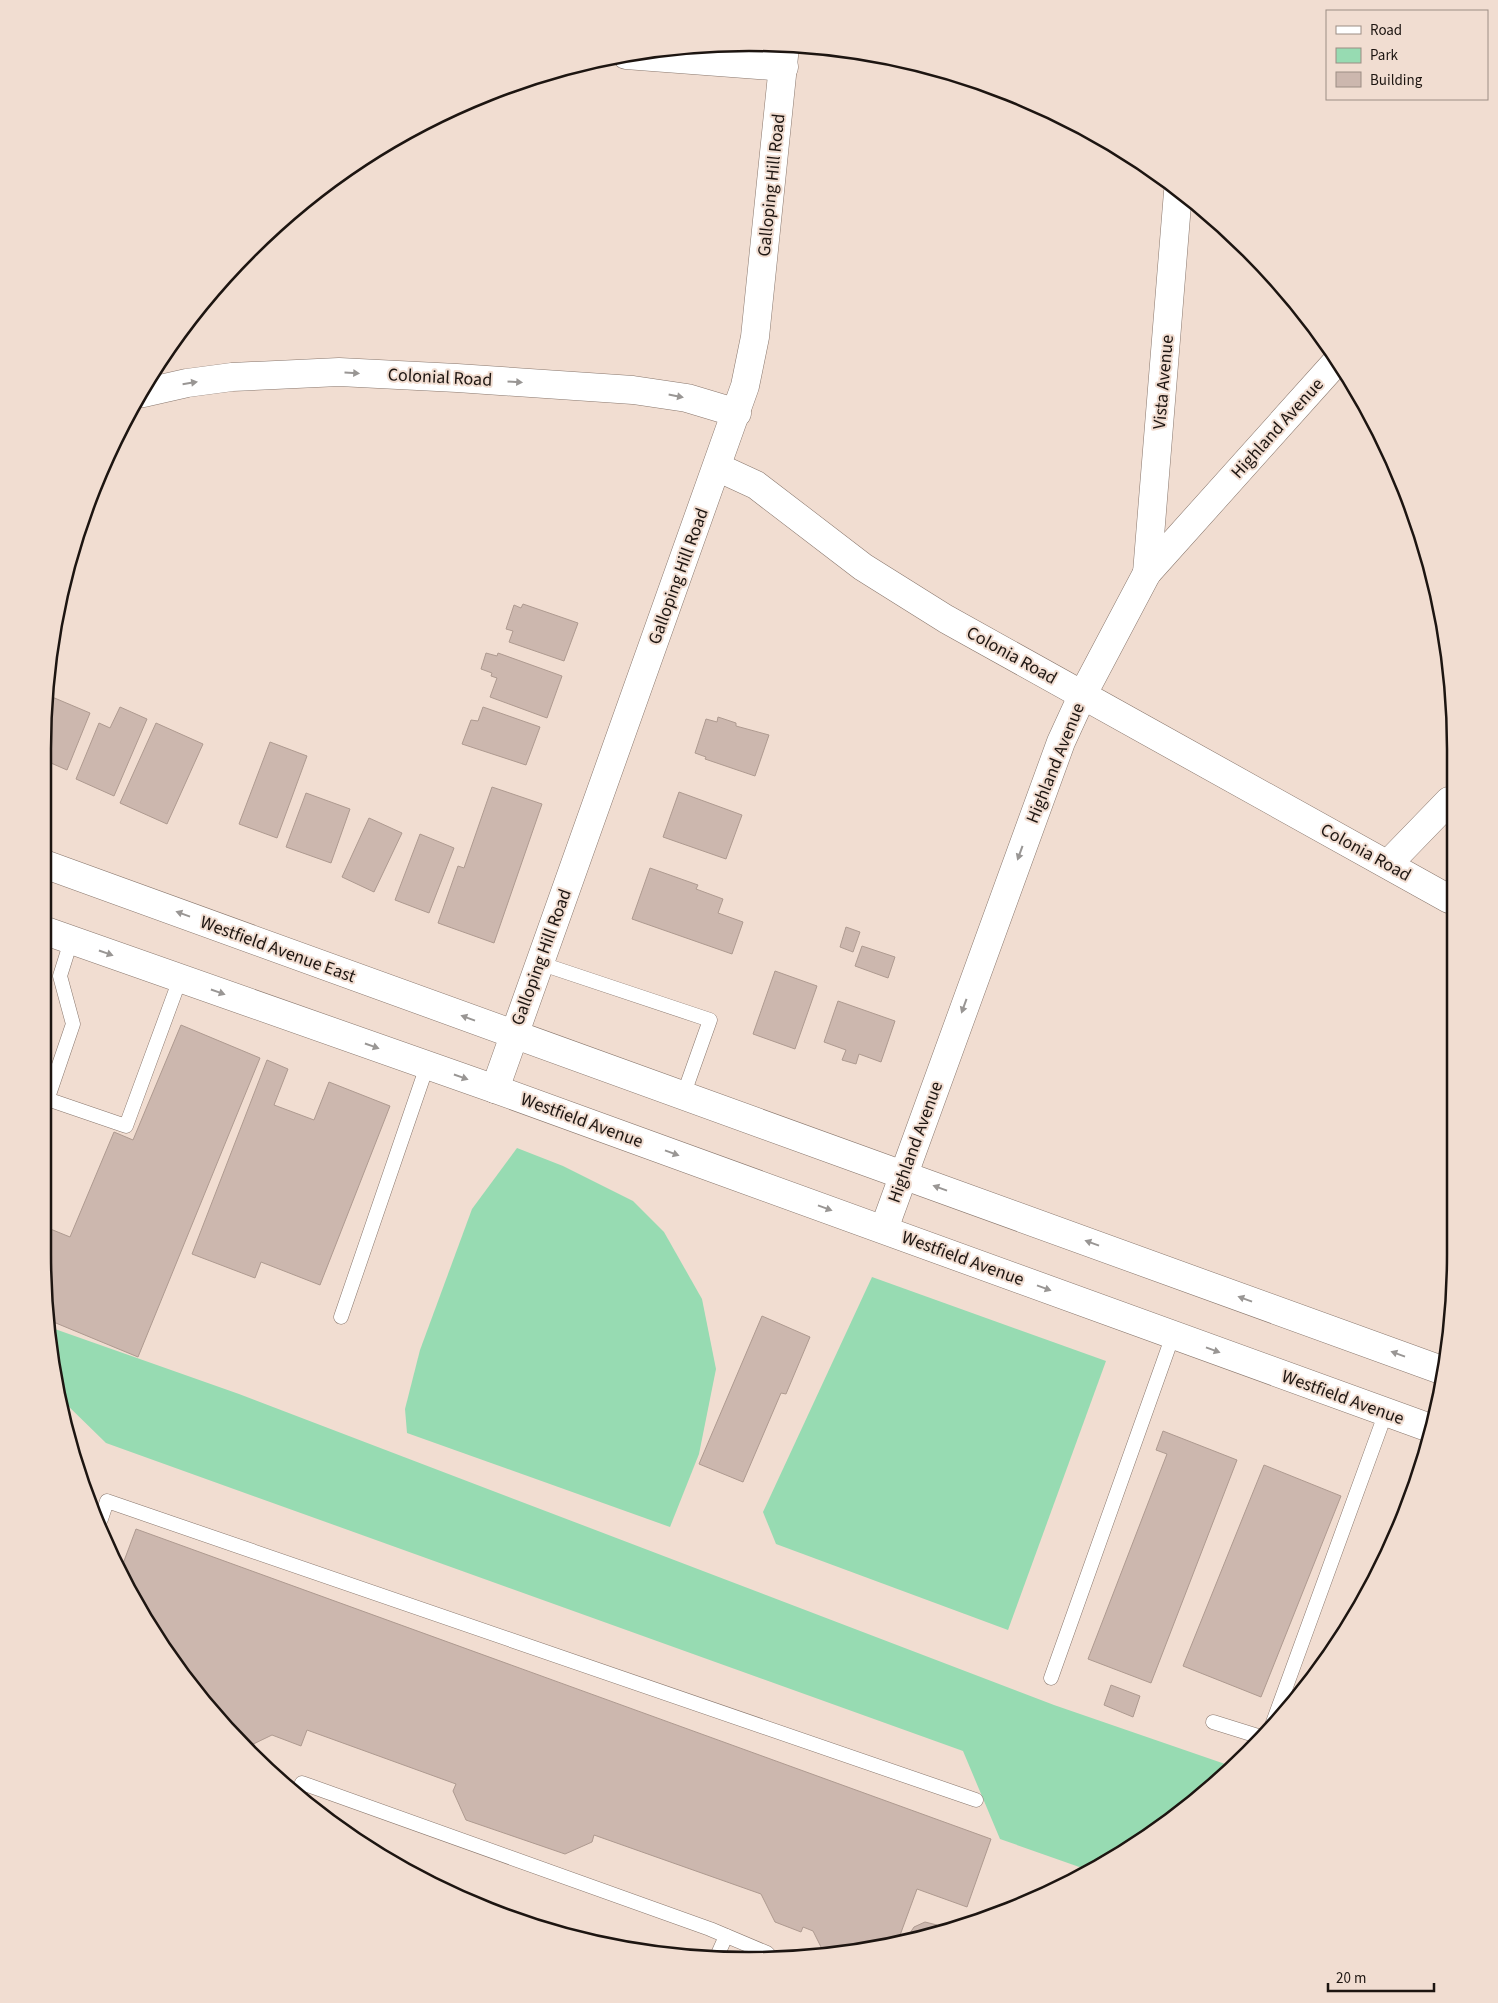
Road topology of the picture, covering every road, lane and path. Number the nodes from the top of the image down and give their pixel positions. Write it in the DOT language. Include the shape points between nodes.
graph roads {
  1 [pos="674,56"];
  2 [pos="784,57"];
  3 [pos="1178,198"];
  4 [pos="1332,366"];
  5 [pos="150,391"];
  6 [pos="737,413"];
  7 [pos="717,467"];
  8 [pos="1147,573"];
  9 [pos="1082,694"];
  10 [pos="1447,803"];
  11 [pos="1388,864"];
  12 [pos="51,867"];
  13 [pos="1447,896"];
  14 [pos="51,933"];
  15 [pos="72,941"];
  16 [pos="539,963"];
  17 [pos="180,979"];
  18 [pos="513,1034"];
  19 [pos="427,1066"];
  20 [pos="51,1088"];
  21 [pos="495,1089"];
  22 [pos="683,1096"];
  23 [pos="51,1107"];
  24 [pos="902,1175"];
  25 [pos="884,1229"];
  26 [pos="341,1317"];
  27 [pos="1172,1335"];
  28 [pos="1437,1368"];
  29 [pos="1386,1412"];
  30 [pos="1425,1426"];
  31 [pos="102,1515"];
  32 [pos="1051,1678"];
  33 [pos="1278,1709"];
  34 [pos="1213,1722"];
  35 [pos="1254,1735"];
  36 [pos="299,1788"];
  37 [pos="976,1800"];
  38 [pos="726,1936"];
  39 [pos="719,1951"];
  40 [pos="763,1951"];
  1 -- 2 [label="main road"];
  2 -- 6 [label="main road, Galloping Hill Road" via="755,337 750,369"];
  3 -- 8 [label="main road, Vista Avenue"];
  4 -- 8 [label="main road, Highland Avenue"];
  5 -- 6 [label="main road, Colonial Road, one-way" via="232,377 339,372 633,390 687,398"];
  6 -- 7 [label="main road, Galloping Hill Road"];
  7 -- 9 [label="main road, Colonia Road" via="771,496 830,544 901,592"];
  7 -- 16 [label="main road, Galloping Hill Road"];
  8 -- 9 [label="main road, Highland Avenue"];
  9 -- 11 [label="main road, Colonia Road"];
  9 -- 24 [label="main road, Highland Avenue, one-way" via="1061,742"];
  10 -- 11 [label="main road"];
  11 -- 13 [label="main road, Colonia Road"];
  18 -- 12 [label="main road, Westfield Avenue East, one-way"];
  14 -- 15 [label="main road"];
  15 -- 17 [label="main road, one-way"];
  15 -- 20 [label="lane" via="60,976 73,1024"];
  16 -- 18 [label="main road, Galloping Hill Road"];
  16 -- 22 [label="lane" via="710,1020"];
  17 -- 19 [label="main road, one-way"];
  17 -- 23 [label="lane" via="126,1126"];
  18 -- 21 [label="main road, Galloping Hill Road"];
  18 -- 22 [label="main road"];
  19 -- 21 [label="main road, one-way"];
  19 -- 26 [label="lane"];
  21 -- 25 [label="main road, Westfield Avenue, one-way"];
  22 -- 24 [label="main road"];
  24 -- 25 [label="main road, Highland Avenue"];
  28 -- 24 [label="main road, one-way"];
  25 -- 27 [label="main road, Westfield Avenue, one-way"];
  27 -- 29 [label="main road, Westfield Avenue, one-way"];
  27 -- 32 [label="lane"];
  29 -- 30 [label="main road, Westfield Avenue"];
  29 -- 33 [label="lane"];
  31 -- 37 [label="lane" via="107,1501"];
  34 -- 35 [label="lane"];
  36 -- 38 [label="lane" via="302,1783"];
  38 -- 39 [label="lane"];
  38 -- 40 [label="lane"];
}
